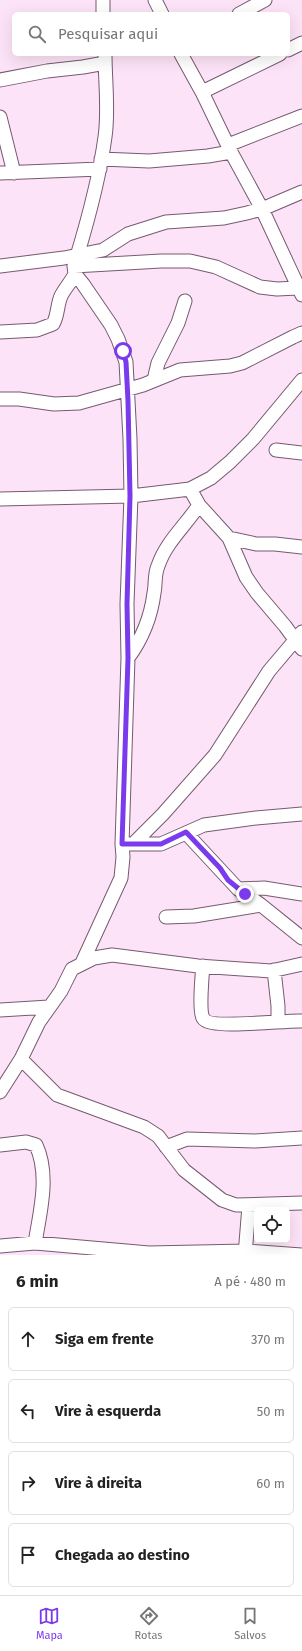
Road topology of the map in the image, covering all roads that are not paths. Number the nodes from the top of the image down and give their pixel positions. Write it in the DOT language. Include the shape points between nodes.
graph roads {
  1 [pos="103,0"];
  2 [pos="155,0"];
  3 [pos="265,0"];
  4 [pos="103,12"];
  5 [pos="161,12"];
  6 [pos="243,12"];
  7 [pos="302,43"];
  8 [pos="290,49"];
  9 [pos="182,56"];
  10 [pos="276,56"];
  11 [pos="105,58"];
  12 [pos="0,80"];
  13 [pos="202,92"];
  14 [pos="302,116"];
  15 [pos="0,117"];
  16 [pos="229,149"];
  17 [pos="100,164"];
  18 [pos="0,173"];
  19 [pos="14,173"];
  20 [pos="302,192"];
  21 [pos="262,210"];
  22 [pos="75,265"];
  23 [pos="0,266"];
  24 [pos="300,292"];
  25 [pos="186,301"];
  26 [pos="0,332"];
  27 [pos="302,334"];
  28 [pos="154,380"];
  29 [pos="302,380"];
  30 [pos="127,390"];
  31 [pos="0,399"];
  32 [pos="276,450"];
  33 [pos="302,453"];
  34 [pos="190,489"];
  35 [pos="130,496"];
  36 [pos="0,498"];
  37 [pos="199,505"];
  38 [pos="230,538"];
  39 [pos="302,547"];
  40 [pos="300,640"];
  41 [pos="128,658"];
  42 [pos="302,814"];
  43 [pos="186,832"];
  44 [pos="128,844"];
  45 [pos="238,889"];
  46 [pos="302,894"];
  47 [pos="261,905"];
  48 [pos="166,918"];
  49 [pos="302,938"];
  50 [pos="82,963"];
  51 [pos="302,964"];
  52 [pos="202,966"];
  53 [pos="274,970"];
  54 [pos="49,1007"];
  55 [pos="0,1010"];
  56 [pos="278,1021"];
  57 [pos="302,1021"];
  58 [pos="21,1059"];
  59 [pos="0,1092"];
  60 [pos="302,1138"];
  61 [pos="0,1145"];
  62 [pos="166,1147"];
  63 [pos="302,1203"];
  64 [pos="249,1206"];
  65 [pos="42,1248"];
  66 [pos="1,1249"];
  67 [pos="246,1253"];
  68 [pos="302,1255"];
  1 -- 4 [label="street"];
  2 -- 5 [label="street"];
  3 -- 6 [label="street"];
  7 -- 8 [label="street"];
  9 -- 13 [label="street"];
  10 -- 13 [label="street"];
  11 -- 12 [label="street" via="84,67"];
  11 -- 17 [label="street" via="105,137"];
  13 -- 16 [label="street"];
  14 -- 16 [label="street"];
  15 -- 19 [label="street"];
  16 -- 17 [label="street" via="208,156"];
  16 -- 21 [label="street"];
  17 -- 19 [label="street"];
  17 -- 22 [label="street"];
  18 -- 19 [label="street"];
  20 -- 21 [label="street"];
  21 -- 22 [label="street" via="224,218 166,222 128,234"];
  21 -- 24 [label="street"];
  22 -- 23 [label="street"];
  22 -- 24 [label="street" via="190,261 216,267 260,287"];
  22 -- 26 [label="street" via="73,278 66,285 60,298 53,324 37,330"];
  22 -- 30 [label="street" via="83,284 118,339 126,362"];
  25 -- 28 [label="street" via="158,363"];
  27 -- 28 [label="street" via="242,363 180,370"];
  28 -- 30 [label="street"];
  29 -- 34 [label="street" via="253,439 230,462 211,478"];
  30 -- 31 [label="street" via="79,403 54,404"];
  30 -- 35 [label="street"];
  32 -- 33 [label="street"];
  34 -- 35 [label="street"];
  34 -- 37 [label="street"];
  35 -- 36 [label="street"];
  35 -- 41 [label="street"];
  37 -- 38 [label="street"];
  37 -- 41 [label="street" via="162,556 156,572 153,604 145,630"];
  38 -- 39 [label="street" via="256,544"];
  38 -- 40 [label="street" via="246,577 257,593"];
  40 -- 44 [label="street" via="268,671 215,754 163,814"];
  41 -- 44 [label="street"];
  42 -- 43 [label="street" via="231,820 204,825"];
  43 -- 44 [label="street" via="161,844"];
  43 -- 45 [label="street"];
  44 -- 50 [label="street" via="123,857 121,878"];
  45 -- 46 [label="street" via="264,888"];
  45 -- 47 [label="street"];
  47 -- 48 [label="street"];
  47 -- 49 [label="street"];
  50 -- 52 [label="street" via="112,955"];
  50 -- 54 [label="street" via="72,969"];
  51 -- 53 [label="street"];
  52 -- 53 [label="street"];
  52 -- 56 [label="street" via="201,1010 202,1018 206,1022 260,1024"];
  53 -- 56 [label="street"];
  54 -- 55 [label="street"];
  54 -- 58 [label="street"];
  56 -- 57 [label="street"];
  58 -- 59 [label="street"];
  58 -- 62 [label="street" via="57,1095 144,1127 158,1136"];
  60 -- 62 [label="street" via="254,1141 187,1139"];
  61 -- 65 [label="street" via="26,1142 36,1145 39,1152 43,1182"];
  62 -- 64 [label="street" via="184,1170 222,1200"];
  63 -- 64 [label="street"];
  64 -- 67 [label="street"];
  65 -- 66 [label="street"];
  65 -- 67 [label="street" via="150,1253"];
  67 -- 68 [label="street" via="269,1251"];
}
